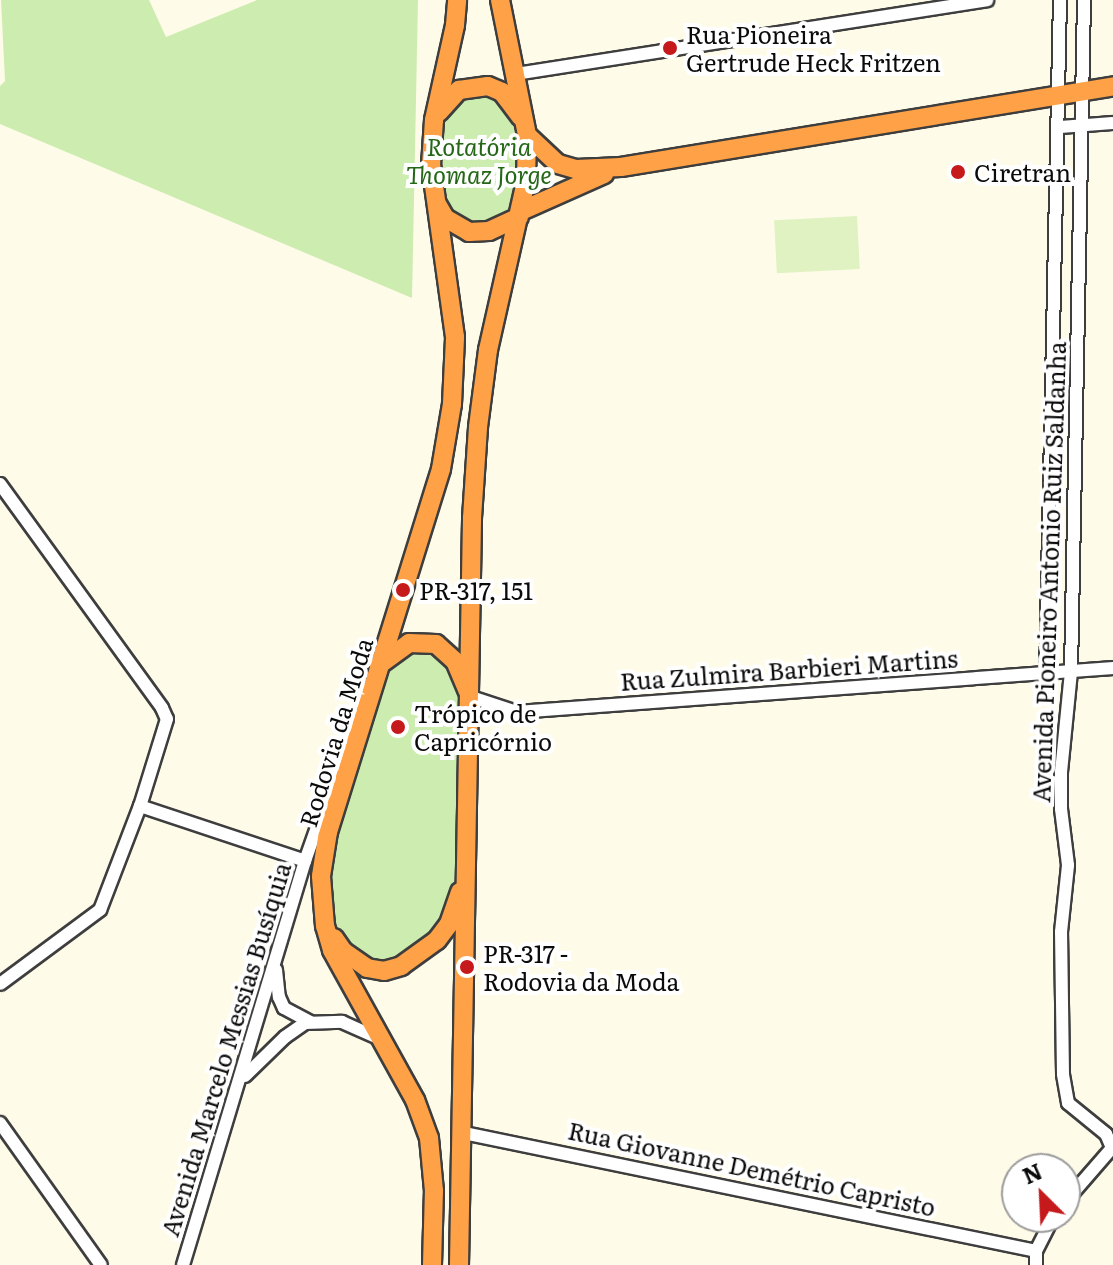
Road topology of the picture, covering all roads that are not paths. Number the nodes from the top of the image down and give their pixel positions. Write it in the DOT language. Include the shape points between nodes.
graph roads {
  1 [pos="457,0"];
  2 [pos="500,0"];
  3 [pos="987,0"];
  4 [pos="1060,0"];
  5 [pos="1084,0"];
  6 [pos="516,74"];
  7 [pos="1113,86"];
  8 [pos="1080,92"];
  9 [pos="1059,97"];
  10 [pos="434,120"];
  11 [pos="1113,123"];
  12 [pos="1060,127"];
  13 [pos="1080,128"];
  14 [pos="526,129"];
  15 [pos="621,167"];
  16 [pos="433,198"];
  17 [pos="520,214"];
  18 [pos="1076,451"];
  19 [pos="1051,452"];
  20 [pos="0,484"];
  21 [pos="377,667"];
  22 [pos="1113,668"];
  23 [pos="1071,671"];
  24 [pos="1046,672"];
  25 [pos="471,697"];
  26 [pos="140,806"];
  27 [pos="305,861"];
  28 [pos="465,874"];
  29 [pos="325,926"];
  30 [pos="276,963"];
  31 [pos="0,984"];
  32 [pos="310,1022"];
  33 [pos="378,1038"];
  34 [pos="242,1078"];
  35 [pos="0,1123"];
  36 [pos="459,1132"];
  37 [pos="1081,1184"];
  38 [pos="1045,1233"];
  39 [pos="1036,1251"];
  40 [pos="101,1265"];
  41 [pos="183,1265"];
  42 [pos="432,1265"];
  43 [pos="459,1265"];
  44 [pos="1036,1265"];
  1 -- 10 [label="highway"];
  2 -- 6 [label="highway"];
  3 -- 6 [label="street"];
  4 -- 9 [label="street, Avenida Pioneiro Antonio Ruiz Saldanha"];
  5 -- 8 [label="street, Avenida Pioneiro Antonio Ruiz Saldanha"];
  6 -- 14 [label="highway"];
  7 -- 8 [label="highway"];
  8 -- 9 [label="highway"];
  8 -- 13 [label="street, Avenida Pioneiro Antonio Ruiz Saldanha"];
  9 -- 12 [label="street, Avenida Pioneiro Antonio Ruiz Saldanha"];
  9 -- 15 [label="highway"];
  10 -- 14 [label="highway" via="459,90 488,86 502,92"];
  10 -- 16 [label="highway"];
  11 -- 13 [label="street"];
  12 -- 13 [label="street"];
  12 -- 19 [label="street, Avenida Pioneiro Antonio Ruiz Saldanha"];
  13 -- 18 [label="street, Avenida Pioneiro Antonio Ruiz Saldanha"];
  14 -- 15 [label="highway" via="558,164 576,169"];
  14 -- 17 [label="highway"];
  15 -- 17 [label="highway" via="570,186"];
  16 -- 17 [label="highway" via="445,218 469,232 489,231"];
  16 -- 21 [label="highway, Rodovia da Moda" via="455,337 452,404 441,469"];
  17 -- 25 [label="highway" via="488,350 478,427"];
  18 -- 19 [label="street"];
  18 -- 23 [label="street, Avenida Pioneiro Antonio Ruiz Saldanha"];
  19 -- 24 [label="street, Avenida Pioneiro Antonio Ruiz Saldanha"];
  20 -- 26 [label="street" via="162,708 166,726"];
  21 -- 25 [label="highway" via="409,643 436,644 455,661"];
  21 -- 27 [label="street, Avenida Marcelo Messias Busíquia" via="358,703"];
  21 -- 29 [label="highway, Rodovia da Moda" via="328,832 321,876"];
  22 -- 23 [label="street, Rua Zulmira Barbieri Martins"];
  23 -- 24 [label="street, Rua Zulmira Barbieri Martins"];
  23 -- 37 [label="street, Avenida Pioneiro Antonio Ruiz Saldanha" via="1061,772 1068,865 1061,932 1064,1088 1068,1103 1106,1134 1112,1148"];
  24 -- 25 [label="street, Rua Zulmira Barbieri Martins" via="517,712"];
  25 -- 28 [label="highway"];
  26 -- 27 [label="street"];
  26 -- 31 [label="street" via="100,910"];
  27 -- 30 [label="street, Avenida Marcelo Messias Busíquia"];
  28 -- 29 [label="highway" via="443,932 426,951 401,966 367,968 343,951"];
  28 -- 36 [label="highway"];
  29 -- 33 [label="highway, Rodovia da Moda" via="343,976"];
  30 -- 32 [label="street" via="284,1008"];
  30 -- 34 [label="street, Avenida Marcelo Messias Busíquia"];
  32 -- 33 [label="street" via="342,1022"];
  32 -- 34 [label="street" via="285,1037"];
  33 -- 42 [label="highway, Rodovia da Moda" via="415,1100 429,1138"];
  34 -- 41 [label="street, Avenida Marcelo Messias Busíquia"];
  35 -- 40 [label="street"];
  36 -- 39 [label="street, Rua Giovanne Demétrio Capristo"];
  36 -- 43 [label="highway"];
  38 -- 39 [label="street"];
  39 -- 44 [label="street"];
}
